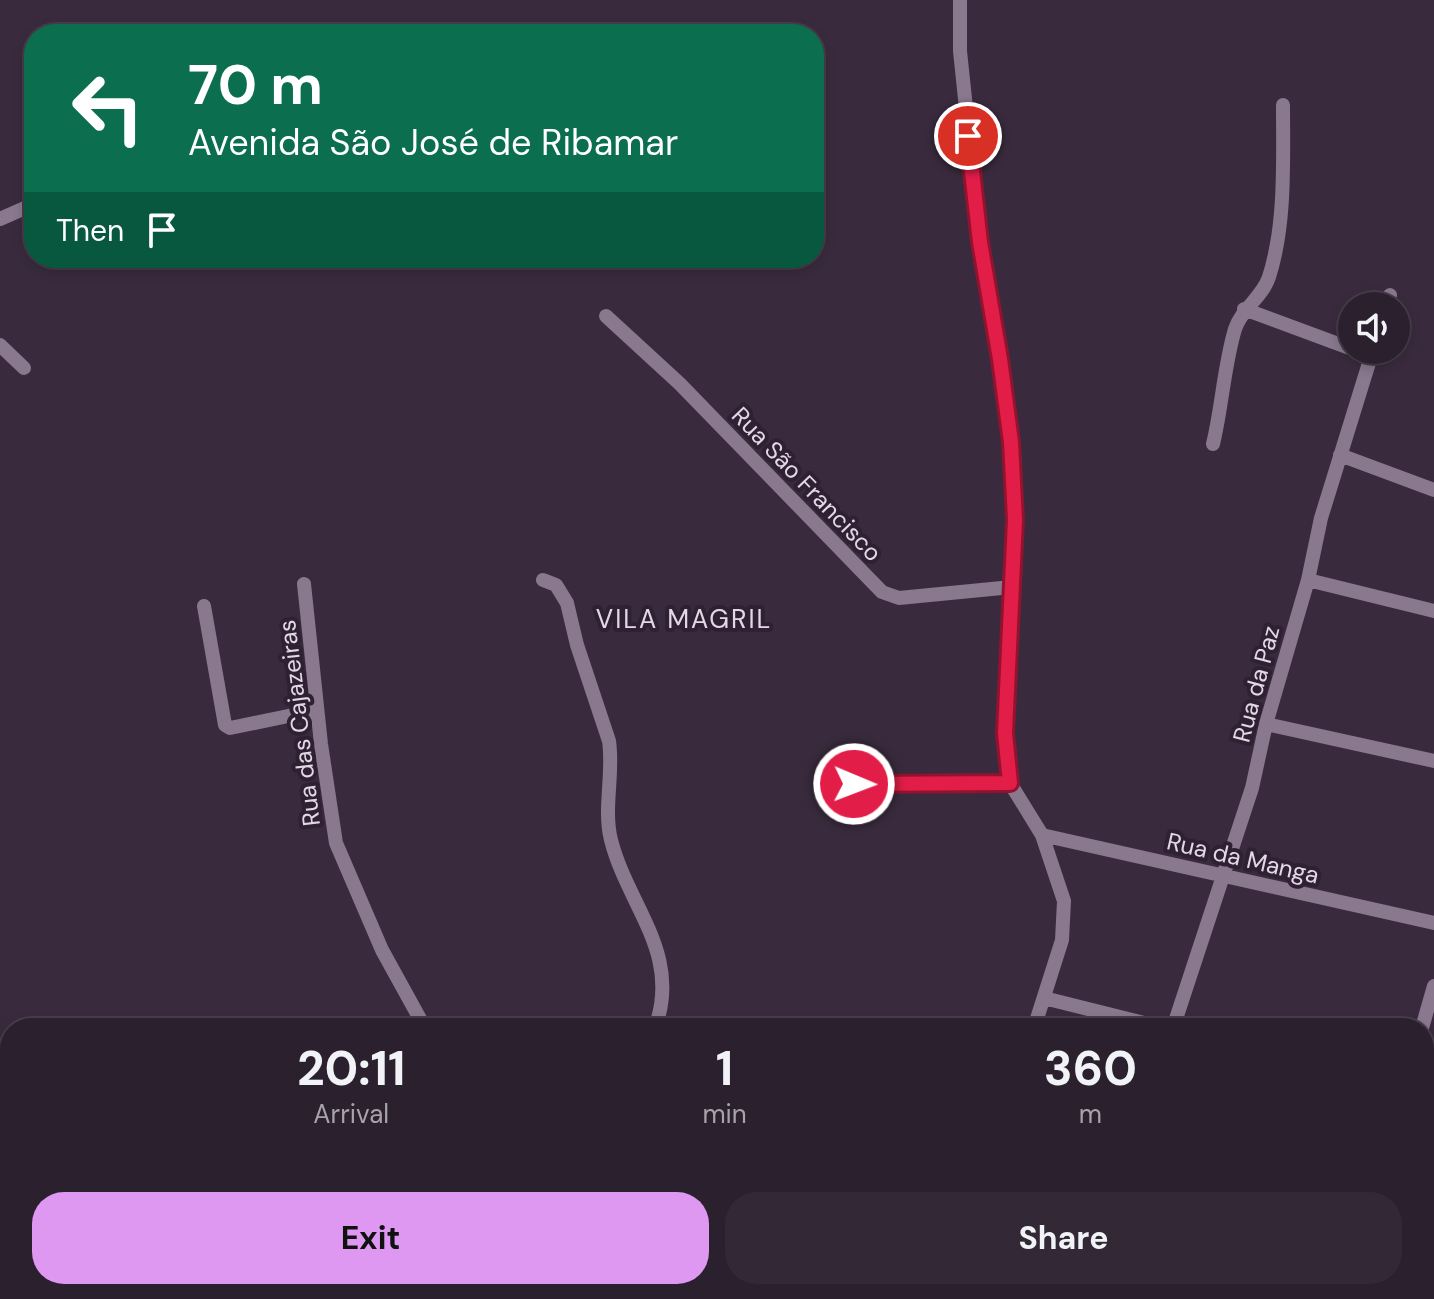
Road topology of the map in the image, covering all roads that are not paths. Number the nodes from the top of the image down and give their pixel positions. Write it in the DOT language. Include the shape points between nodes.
graph roads {
  1 [pos="957,1"];
  2 [pos="1283,105"];
  3 [pos="24,208"];
  4 [pos="0,219"];
  5 [pos="1244,309"];
  6 [pos="606,316"];
  7 [pos="1338,344"];
  8 [pos="0,345"];
  9 [pos="1369,364"];
  10 [pos="24,368"];
  11 [pos="1213,444"];
  12 [pos="1340,455"];
  13 [pos="1434,490"];
  14 [pos="543,580"];
  15 [pos="1308,580"];
  16 [pos="304,584"];
  17 [pos="1012,587"];
  18 [pos="204,606"];
  19 [pos="1434,611"];
  20 [pos="317,710"];
  21 [pos="1266,724"];
  22 [pos="1434,761"];
  23 [pos="1010,783"];
  24 [pos="854,784"];
  25 [pos="1042,835"];
  26 [pos="1223,874"];
  27 [pos="1434,923"];
  28 [pos="1434,986"];
  29 [pos="1044,998"];
  30 [pos="419,1018"];
  31 [pos="657,1018"];
  32 [pos="1037,1018"];
  33 [pos="1124,1018"];
  34 [pos="1176,1018"];
  35 [pos="1425,1018"];
  1 -- 17 [label="street" via="978,226 1011,442"];
  2 -- 5 [label="street" via="1277,236 1268,279"];
  3 -- 4 [label="street"];
  5 -- 7 [label="street"];
  5 -- 11 [label="street" via="1235,329"];
  6 -- 17 [label="street, Rua São Francisco" via="680,384 882,592 899,598"];
  8 -- 10 [label="street"];
  9 -- 12 [label="street, Rua da Paz"];
  12 -- 13 [label="street"];
  12 -- 15 [label="street, Rua da Paz"];
  14 -- 31 [label="street" via="556,585 567,603 609,741 611,841 655,945 664,990"];
  15 -- 19 [label="street"];
  15 -- 21 [label="street, Rua da Paz"];
  16 -- 20 [label="street, Rua das Cajazeiras"];
  17 -- 23 [label="street" via="1005,733"];
  18 -- 20 [label="street" via="225,725"];
  20 -- 30 [label="street, Rua das Cajazeiras" via="336,843 382,950"];
  21 -- 22 [label="street"];
  21 -- 26 [label="street, Rua da Paz" via="1252,788"];
  23 -- 24 [label="street"];
  23 -- 25 [label="street"];
  25 -- 26 [label="street, Rua da Manga"];
  25 -- 29 [label="street" via="1061,886 1065,921"];
  26 -- 27 [label="street, Rua da Manga"];
  26 -- 34 [label="street, Rua da Paz"];
  28 -- 35 [label="street"];
  29 -- 32 [label="street"];
  29 -- 33 [label="street"];
}
